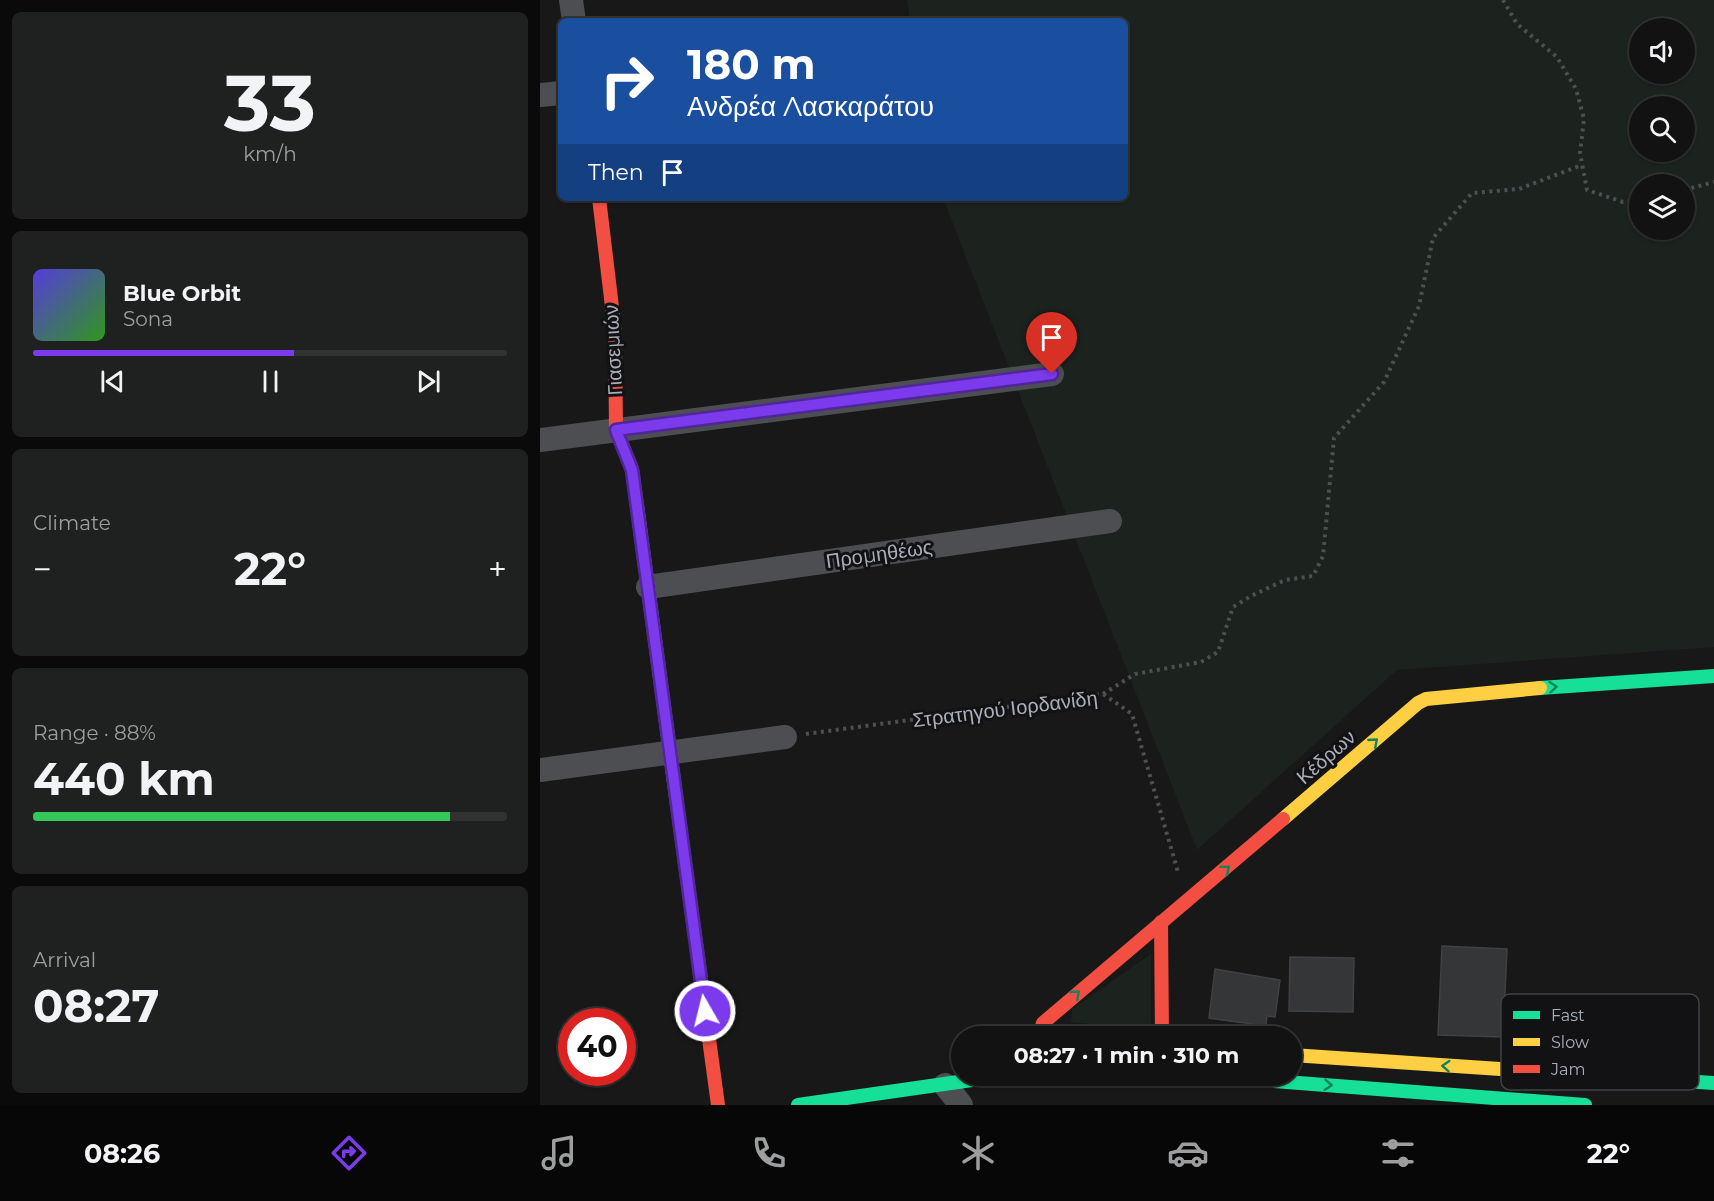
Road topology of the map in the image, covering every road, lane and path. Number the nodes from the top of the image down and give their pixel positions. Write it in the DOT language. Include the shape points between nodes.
graph roads {
  1 [pos="571,0"];
  2 [pos="1503,0"];
  3 [pos="574,18"];
  4 [pos="558,93"];
  5 [pos="540,95"];
  6 [pos="1582,165"];
  7 [pos="1714,182"];
  8 [pos="1695,187"];
  9 [pos="599,201"];
  10 [pos="1629,201"];
  11 [pos="1052,374"];
  12 [pos="616,430"];
  13 [pos="540,440"];
  14 [pos="1110,521"];
  15 [pos="648,587"];
  16 [pos="1714,676"];
  17 [pos="1103,694"];
  18 [pos="785,737"];
  19 [pos="670,752"];
  20 [pos="540,770"];
  21 [pos="1187,902"];
  22 [pos="1161,922"];
  23 [pos="1042,1026"];
  24 [pos="1162,1026"];
  25 [pos="1302,1056"];
  26 [pos="1481,1068"];
  27 [pos="1501,1069"];
  28 [pos="1699,1082"];
  29 [pos="1714,1083"];
  30 [pos="951,1084"];
  31 [pos="945,1085"];
  32 [pos="1302,1086"];
  33 [pos="1438,1100"];
  34 [pos="718,1105"];
  35 [pos="798,1105"];
  36 [pos="961,1105"];
  37 [pos="1585,1105"];
  1 -- 3 [label="street"];
  2 -- 6 [label="path" via="1517,24 1557,57 1576,89 1584,119"];
  4 -- 5 [label="street"];
  6 -- 10 [label="path" via="1587,190"];
  6 -- 17 [label="path" via="1519,189 1472,193 1433,238 1419,306 1384,382 1334,438 1323,556 1312,576 1285,580 1233,607 1218,652 1201,662 1135,675"];
  7 -- 8 [label="path"];
  9 -- 12 [label="street, Γιασεμιών" via="615,332"];
  11 -- 12 [label="street"];
  12 -- 13 [label="street"];
  12 -- 15 [label="street, Γιασεμιών" via="632,470"];
  14 -- 15 [label="street, Προμηθέως"];
  15 -- 19 [label="street, Γιασεμιών"];
  21 -- 16 [label="street, Κέδρων, one-way" via="1426,699"];
  17 -- 18 [label="path, Στρατηγού Ιορδανίδη"];
  17 -- 21 [label="path, Στρατηγού Ιορδανίδη" via="1132,714"];
  18 -- 19 [label="street"];
  19 -- 20 [label="street"];
  19 -- 34 [label="street, Γιασεμιών"];
  21 -- 22 [label="street, Κέδρων"];
  23 -- 22 [label="street, Κέδρων, one-way"];
  22 -- 24 [label="street"];
  26 -- 25 [label="street, one-way"];
  26 -- 27 [label="street"];
  26 -- 33 [label="street"];
  28 -- 29 [label="street"];
  30 -- 31 [label="street"];
  31 -- 35 [label="street"];
  31 -- 36 [label="street"];
  32 -- 33 [label="street, one-way"];
  33 -- 37 [label="street"];
}
